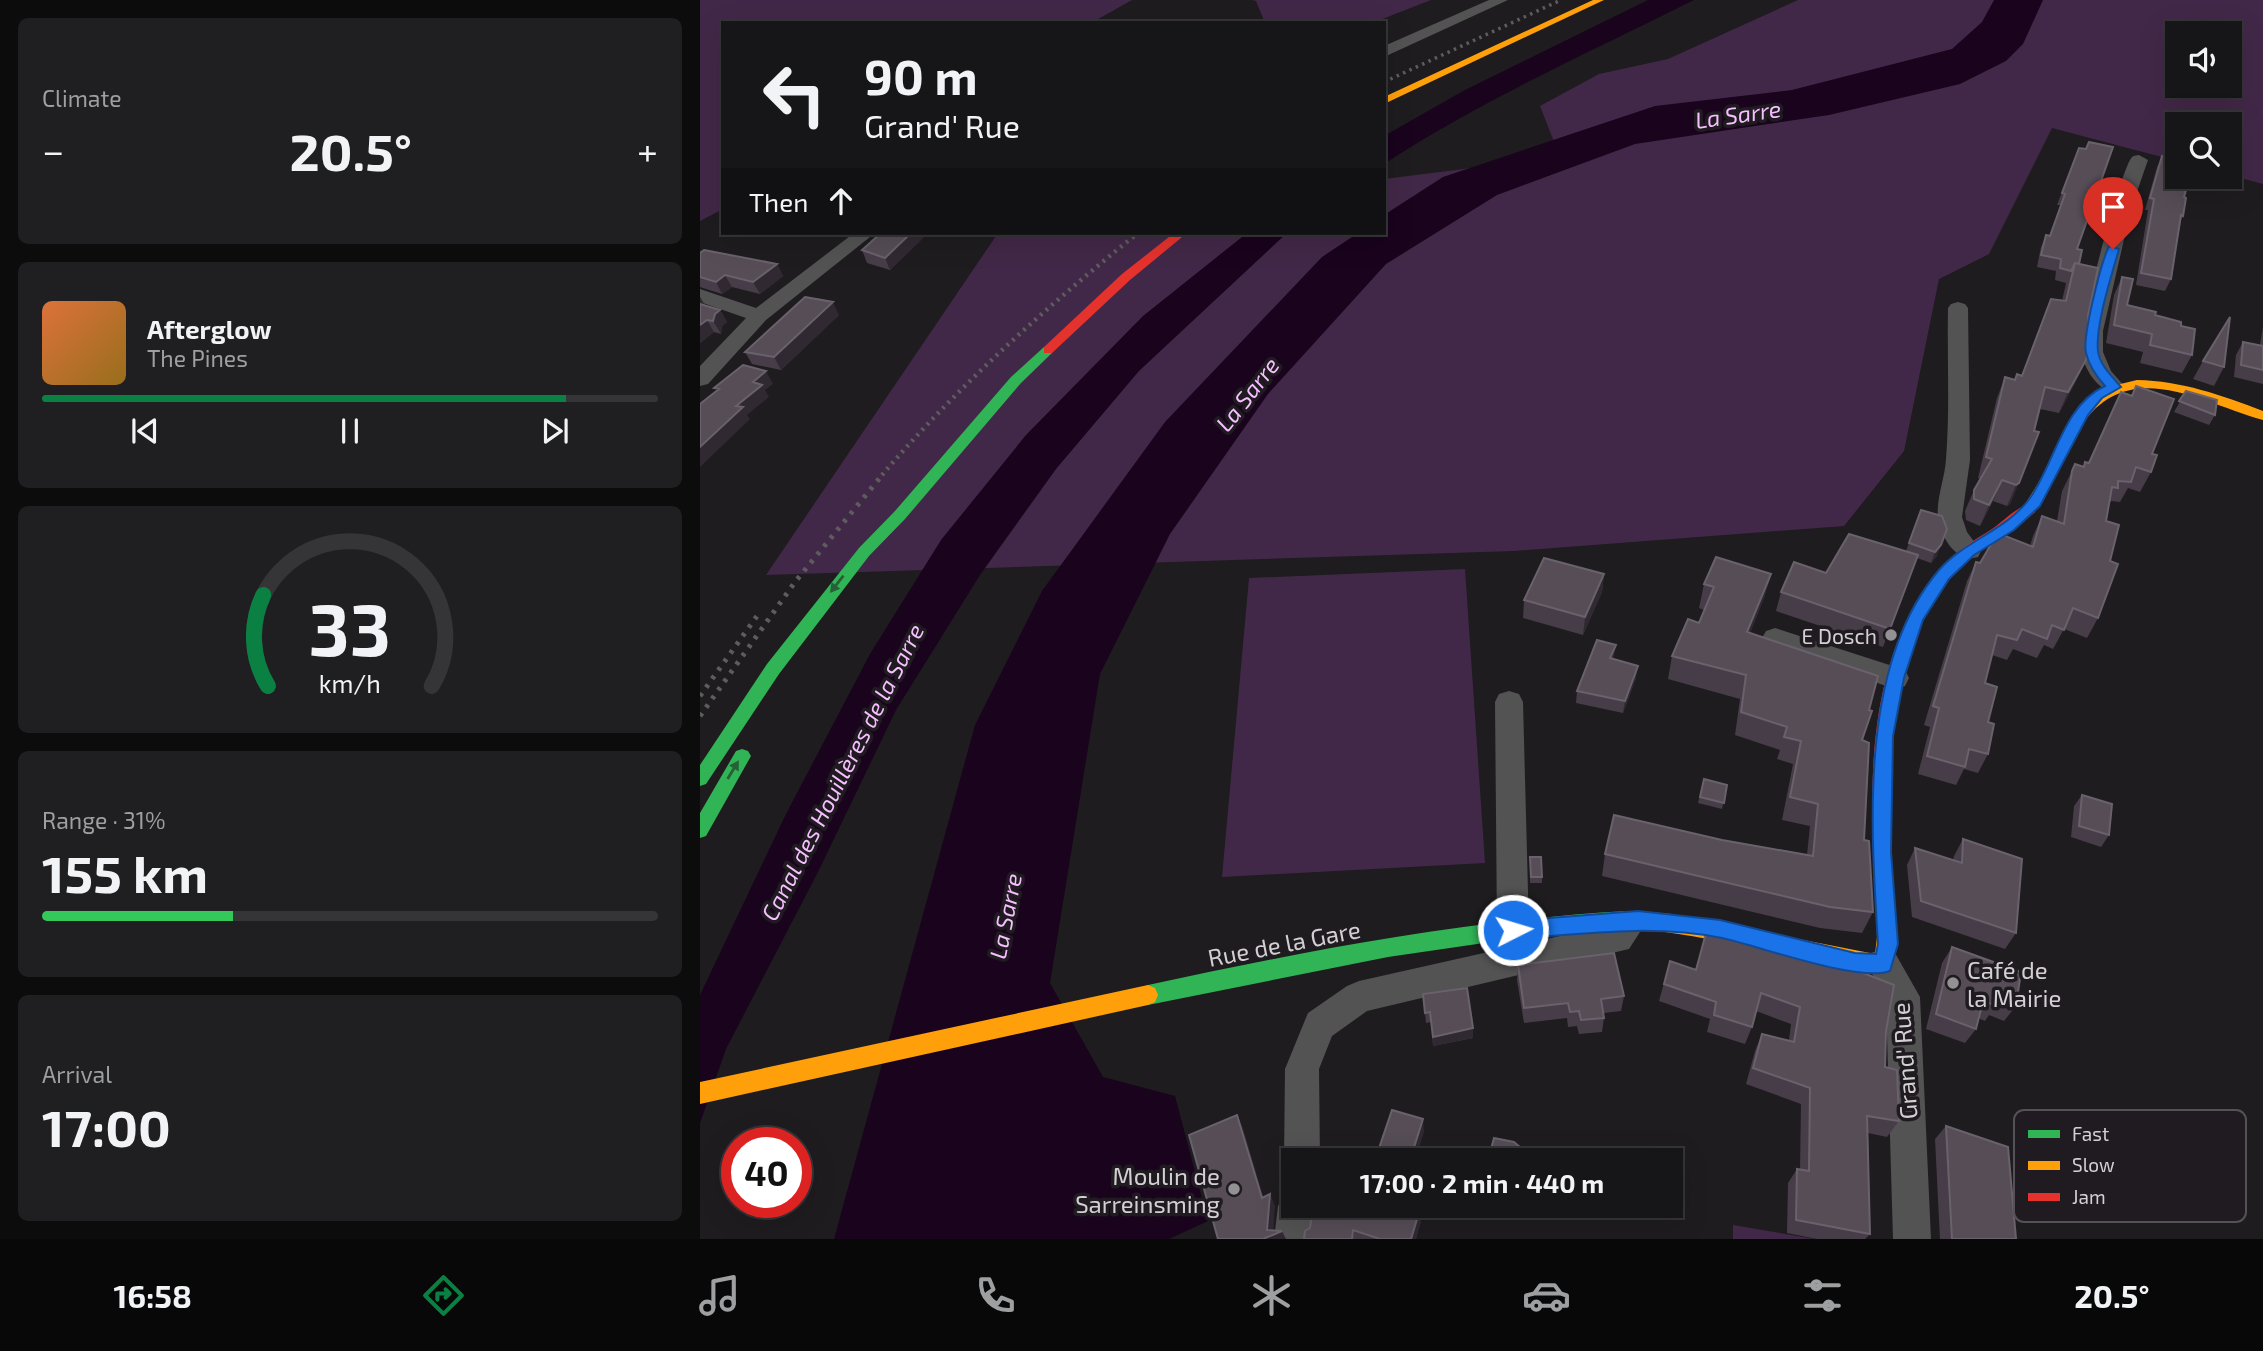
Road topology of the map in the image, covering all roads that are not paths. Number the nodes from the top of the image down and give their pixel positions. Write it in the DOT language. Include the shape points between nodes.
graph roads {
  1 [pos="1501,0"];
  2 [pos="1600,0"];
  3 [pos="1386,51"];
  4 [pos="1386,100"];
  5 [pos="2139,160"];
  6 [pos="863,235"];
  7 [pos="1178,235"];
  8 [pos="700,295"];
  9 [pos="1958,308"];
  10 [pos="759,316"];
  11 [pos="700,379"];
  12 [pos="2114,387"];
  13 [pos="2263,416"];
  14 [pos="900,515"];
  15 [pos="1969,551"];
  16 [pos="824,631"];
  17 [pos="1775,638"];
  18 [pos="1895,678"];
  19 [pos="1509,702"];
  20 [pos="753,738"];
  21 [pos="700,779"];
  22 [pos="700,830"];
  23 [pos="1638,920"];
  24 [pos="1513,930"];
  25 [pos="1883,964"];
  26 [pos="700,1093"];
  27 [pos="1303,1148"];
  28 [pos="1296,1218"];
  29 [pos="1293,1239"];
  30 [pos="1912,1239"];
  1 -- 3 [label="street"];
  2 -- 4 [label="street"];
  5 -- 12 [label="street" via="2122,209 2093,331 2092,352 2101,373"];
  6 -- 10 [label="street"];
  7 -- 14 [label="street" via="1126,277 1016,380"];
  8 -- 10 [label="street"];
  9 -- 15 [label="street" via="1958,460 1950,517 1956,535"];
  10 -- 11 [label="street"];
  12 -- 13 [label="street" via="2184,388"];
  12 -- 15 [label="street" via="2098,395 2082,413 2035,503"];
  14 -- 16 [label="street"];
  14 -- 21 [label="street, one-way" via="837,584"];
  15 -- 18 [label="street" via="1944,575 1915,619"];
  17 -- 18 [label="street"];
  18 -- 25 [label="street" via="1884,736 1881,852 1888,944"];
  19 -- 24 [label="street"];
  22 -- 20 [label="street, one-way"];
  23 -- 24 [label="street, Rue de la Gare"];
  23 -- 25 [label="street, Rue de la Gare" via="1720,929 1855,963"];
  23 -- 27 [label="street" via="1618,937 1359,997 1320,1025 1302,1069"];
  24 -- 26 [label="street, Rue de la Gare" via="1283,965"];
  25 -- 30 [label="street, Grand' Rue" via="1903,997"];
  28 -- 29 [label="street"];
}
